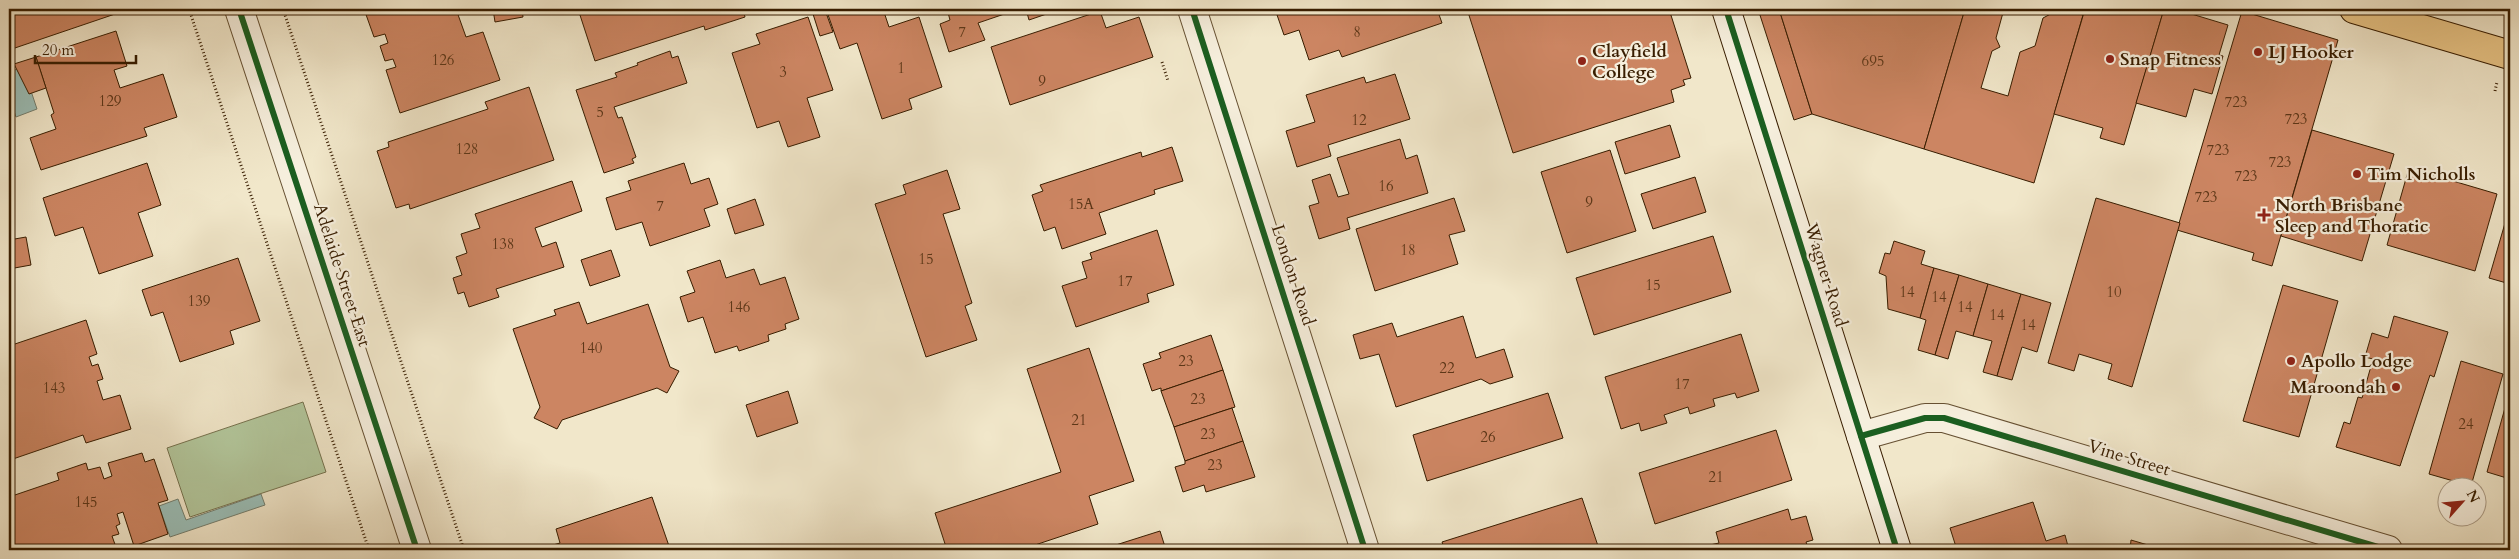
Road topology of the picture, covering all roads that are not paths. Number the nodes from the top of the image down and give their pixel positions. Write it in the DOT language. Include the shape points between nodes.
graph roads {
  1 [pos="239,9"];
  2 [pos="1192,9"];
  3 [pos="1726,9"];
  4 [pos="2354,9"];
  5 [pos="2510,54"];
  6 [pos="1861,436"];
  7 [pos="418,550"];
  8 [pos="1365,550"];
  9 [pos="1897,550"];
  10 [pos="2388,550"];
  1 -- 7 [label="street, Adelaide Street East"];
  2 -- 8 [label="street, London Road"];
  3 -- 6 [label="street, Wagner Road"];
  4 -- 5 [label="highway"];
  6 -- 9 [label="street, Wagner Road"];
  6 -- 10 [label="street, Vine Street" via="1925,418 1944,418"];
}
